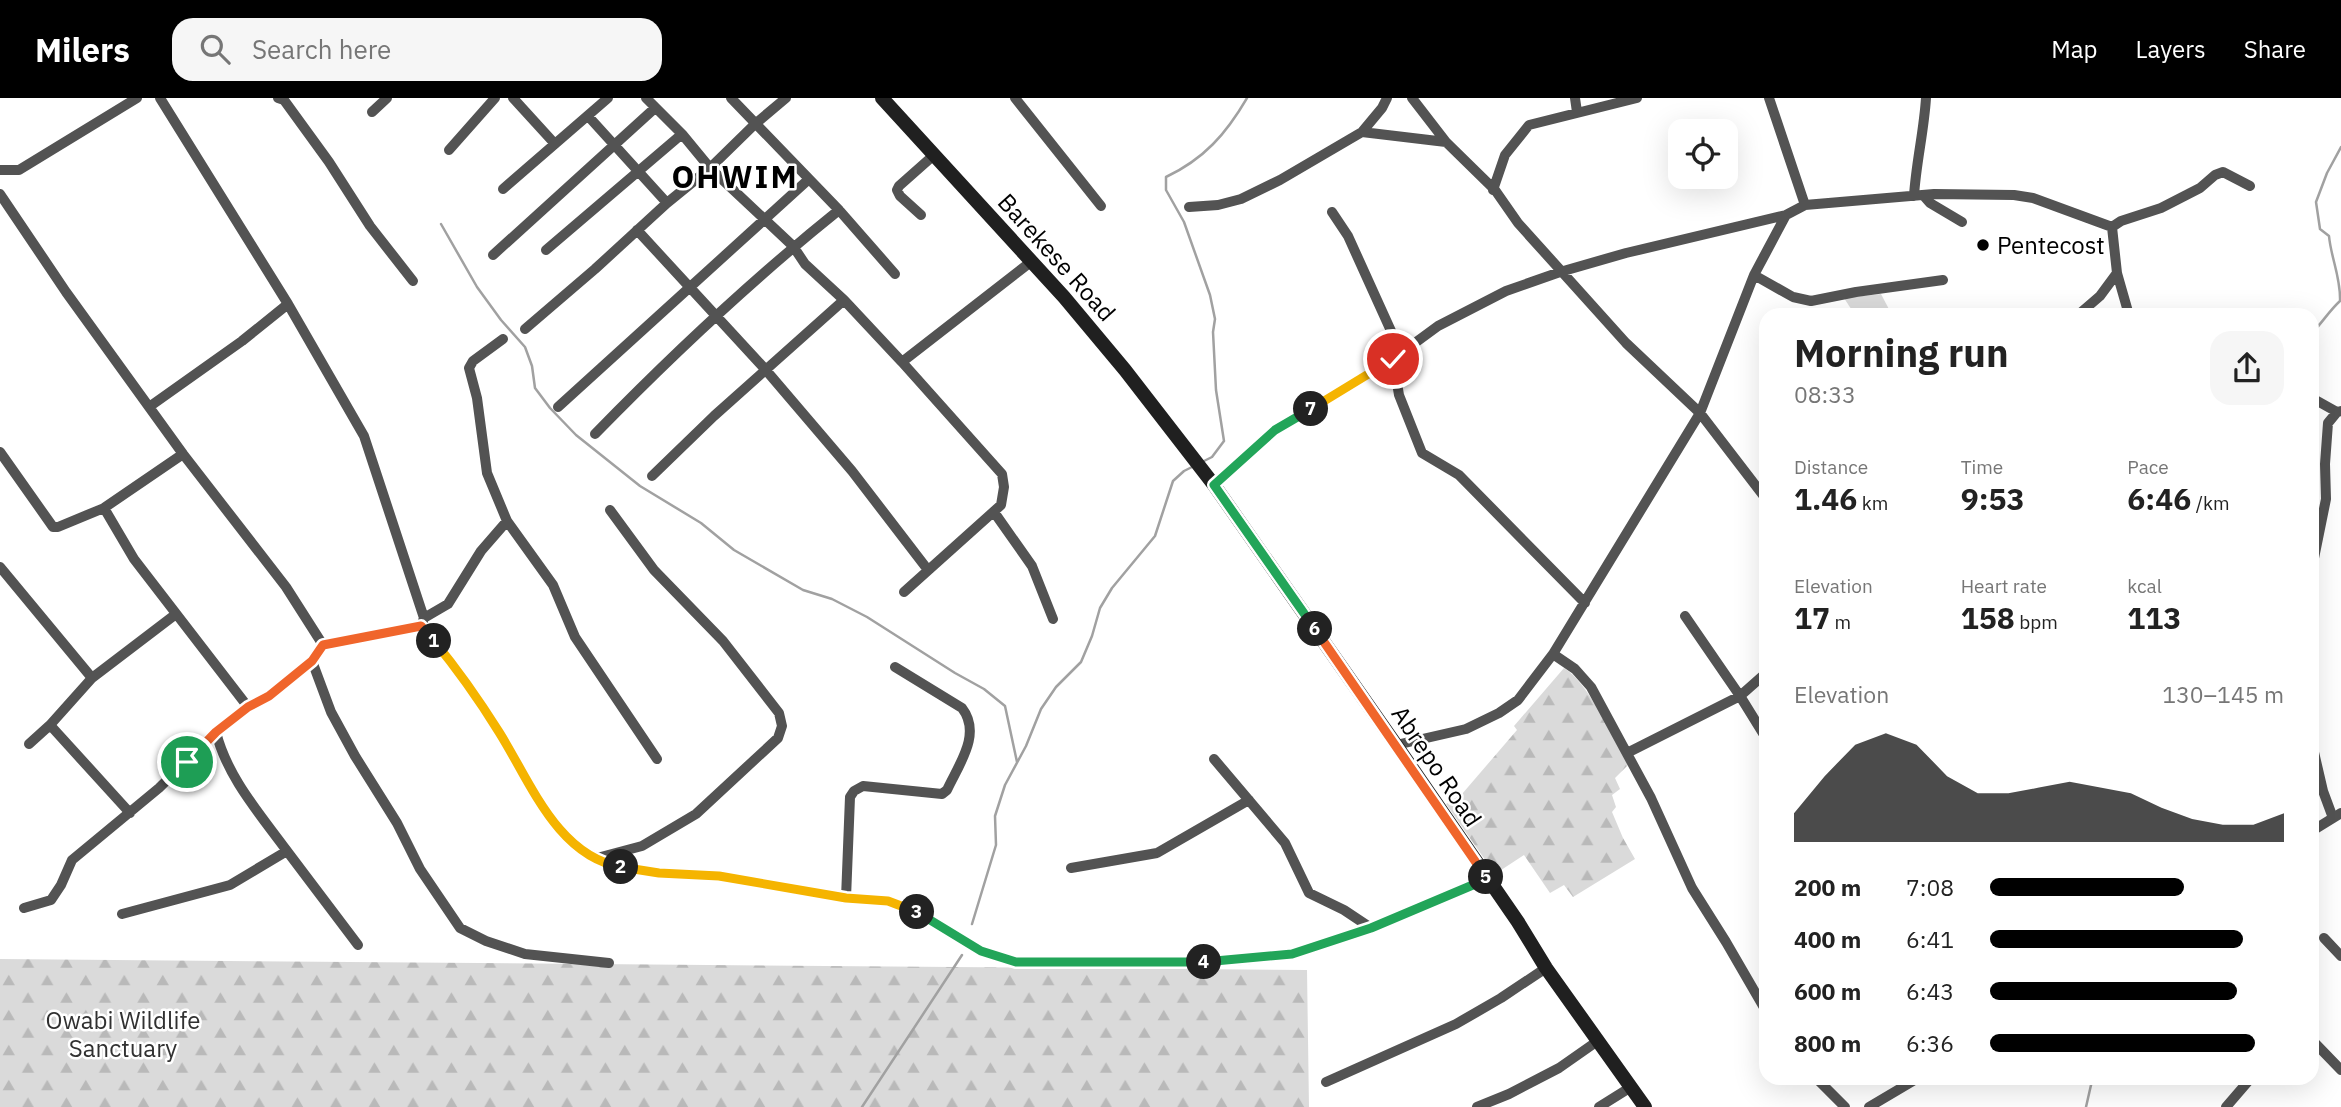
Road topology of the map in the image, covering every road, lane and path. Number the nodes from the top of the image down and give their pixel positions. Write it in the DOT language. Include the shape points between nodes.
graph roads {
  1 [pos="137,98"];
  2 [pos="160,98"];
  3 [pos="278,98"];
  4 [pos="387,98"];
  5 [pos="495,98"];
  6 [pos="513,98"];
  7 [pos="608,98"];
  8 [pos="646,98"];
  9 [pos="731,98"];
  10 [pos="786,98"];
  11 [pos="882,98"];
  12 [pos="1015,98"];
  13 [pos="1387,98"];
  14 [pos="1412,98"];
  15 [pos="1575,98"];
  16 [pos="1637,98"];
  17 [pos="1769,98"];
  18 [pos="1926,98"];
  19 [pos="655,108"];
  20 [pos="1577,111"];
  21 [pos="372,112"];
  22 [pos="588,116"];
  23 [pos="755,124"];
  24 [pos="1362,132"];
  25 [pos="681,134"];
  26 [pos="1446,142"];
  27 [pos="555,144"];
  28 [pos="614,145"];
  29 [pos="449,150"];
  30 [pos="934,155"];
  31 [pos="710,168"];
  32 [pos="0,170"];
  33 [pos="640,171"];
  34 [pos="809,179"];
  35 [pos="2250,186"];
  36 [pos="503,189"];
  37 [pos="1493,190"];
  38 [pos="0,194"];
  39 [pos="1919,196"];
  40 [pos="667,203"];
  41 [pos="1805,205"];
  42 [pos="1101,206"];
  43 [pos="1189,207"];
  44 [pos="839,210"];
  45 [pos="1332,212"];
  46 [pos="921,215"];
  47 [pos="1786,215"];
  48 [pos="764,218"];
  49 [pos="1962,222"];
  50 [pos="2112,227"];
  51 [pos="637,230"];
  52 [pos="793,246"];
  53 [pos="546,250"];
  54 [pos="493,255"];
  55 [pos="1032,261"];
  56 [pos="1560,272"];
  57 [pos="2118,273"];
  58 [pos="895,274"];
  59 [pos="1754,275"];
  60 [pos="1943,280"];
  61 [pos="413,281"];
  62 [pos="689,288"];
  63 [pos="844,300"];
  64 [pos="288,304"];
  65 [pos="2086,308"];
  66 [pos="2127,308"];
  67 [pos="716,316"];
  68 [pos="525,329"];
  69 [pos="503,339"];
  70 [pos="1397,356"];
  71 [pos="902,362"];
  72 [pos="765,369"];
  73 [pos="2319,401"];
  74 [pos="149,407"];
  75 [pos="558,407"];
  76 [pos="2339,411"];
  77 [pos="1700,413"];
  78 [pos="595,434"];
  79 [pos="0,452"];
  80 [pos="1188,453"];
  81 [pos="183,454"];
  82 [pos="652,476"];
  83 [pos="1214,485"];
  84 [pos="1759,490"];
  85 [pos="104,508"];
  86 [pos="610,510"];
  87 [pos="994,512"];
  88 [pos="507,521"];
  89 [pos="2319,534"];
  90 [pos="0,567"];
  91 [pos="928,570"];
  92 [pos="904,592"];
  93 [pos="1585,603"];
  94 [pos="176,614"];
  95 [pos="1685,616"];
  96 [pos="1054,619"];
  97 [pos="423,622"];
  98 [pos="323,645"];
  99 [pos="1553,654"];
  100 [pos="312,661"];
  101 [pos="895,667"];
  102 [pos="92,678"];
  103 [pos="1759,679"];
  104 [pos="1740,696"];
  105 [pos="248,707"];
  106 [pos="50,725"];
  107 [pos="1759,727"];
  108 [pos="216,732"];
  109 [pos="29,744"];
  110 [pos="1396,745"];
  111 [pos="1627,753"];
  112 [pos="657,759"];
  113 [pos="1214,759"];
  114 [pos="2319,774"];
  115 [pos="1249,800"];
  116 [pos="130,813"];
  117 [pos="2337,815"];
  118 [pos="2319,827"];
  119 [pos="287,851"];
  120 [pos="597,858"];
  121 [pos="1071,868"];
  122 [pos="1487,879"];
  123 [pos="846,898"];
  124 [pos="24,908"];
  125 [pos="122,914"];
  126 [pos="1371,928"];
  127 [pos="2324,938"];
  128 [pos="358,945"];
  129 [pos="2341,956"];
  130 [pos="609,962"];
  131 [pos="1546,968"];
  132 [pos="1759,999"];
  133 [pos="1599,1040"];
  134 [pos="2319,1047"];
  135 [pos="2341,1070"];
  136 [pos="1326,1082"];
  137 [pos="1823,1085"];
  138 [pos="1906,1085"];
  139 [pos="2244,1085"];
  140 [pos="1631,1087"];
  141 [pos="1477,1107"];
  142 [pos="1599,1107"];
  143 [pos="1645,1107"];
  144 [pos="1845,1107"];
  145 [pos="1869,1107"];
  146 [pos="2226,1107"];
  1 -- 32 [label="street" via="19,170"];
  2 -- 64 [label="street"];
  3 -- 61 [label="street" via="284,100"];
  4 -- 21 [label="street"];
  5 -- 29 [label="street"];
  6 -- 27 [label="street"];
  7 -- 22 [label="street"];
  8 -- 19 [label="street"];
  9 -- 23 [label="street"];
  10 -- 23 [label="street"];
  11 -- 30 [label="main road, Barekese Road"];
  12 -- 42 [label="street"];
  13 -- 24 [label="street"];
  14 -- 26 [label="street"];
  15 -- 20 [label="street"];
  16 -- 20 [label="street"];
  17 -- 41 [label="street"];
  18 -- 39 [label="street" via="1916,163"];
  19 -- 25 [label="street"];
  19 -- 28 [label="street"];
  20 -- 37 [label="street" via="1529,125 1504,155"];
  22 -- 27 [label="street"];
  22 -- 28 [label="street"];
  23 -- 31 [label="street"];
  23 -- 34 [label="street"];
  24 -- 26 [label="street"];
  24 -- 43 [label="street" via="1241,199"];
  25 -- 31 [label="street"];
  25 -- 33 [label="street"];
  26 -- 37 [label="street"];
  27 -- 36 [label="street"];
  28 -- 33 [label="street"];
  28 -- 54 [label="street"];
  30 -- 46 [label="street" via="897,190"];
  30 -- 55 [label="main road, Barekese Road"];
  31 -- 40 [label="street"];
  31 -- 48 [label="street"];
  33 -- 40 [label="street"];
  33 -- 53 [label="street"];
  34 -- 44 [label="street"];
  34 -- 48 [label="street"];
  35 -- 50 [label="street" via="2222,172 2161,208"];
  37 -- 56 [label="street"];
  38 -- 74 [label="street"];
  39 -- 41 [label="street"];
  39 -- 49 [label="street"];
  39 -- 50 [label="street" via="2033,198"];
  40 -- 51 [label="street"];
  41 -- 47 [label="street"];
  44 -- 52 [label="street"];
  44 -- 58 [label="street"];
  45 -- 70 [label="street" via="1348,236"];
  47 -- 56 [label="street"];
  47 -- 59 [label="street"];
  48 -- 52 [label="street"];
  48 -- 62 [label="street"];
  50 -- 57 [label="street"];
  51 -- 62 [label="street"];
  51 -- 68 [label="street"];
  52 -- 63 [label="street" via="805,264"];
  52 -- 67 [label="street"];
  55 -- 71 [label="street"];
  55 -- 80 [label="main road, Barekese Road"];
  56 -- 70 [label="street" via="1506,291 1438,326"];
  56 -- 77 [label="street"];
  57 -- 65 [label="street"];
  57 -- 66 [label="street"];
  59 -- 60 [label="street" via="1793,297 1811,301"];
  59 -- 77 [label="street"];
  62 -- 67 [label="street"];
  62 -- 75 [label="street"];
  63 -- 71 [label="street"];
  63 -- 72 [label="street"];
  64 -- 74 [label="street"];
  64 -- 97 [label="street" via="364,436"];
  67 -- 72 [label="street"];
  67 -- 78 [label="street"];
  69 -- 88 [label="street" via="470,368 487,473"];
  70 -- 83 [label="street" via="1275,430"];
  70 -- 93 [label="street" via="1399,395 1422,453 1459,475"];
  71 -- 87 [label="street" via="1002,474 1001,505"];
  72 -- 82 [label="street"];
  72 -- 91 [label="street"];
  73 -- 76 [label="street"];
  74 -- 81 [label="street"];
  76 -- 89 [label="street" via="2328,423 2326,499"];
  77 -- 84 [label="street"];
  77 -- 93 [label="street"];
  79 -- 85 [label="street" via="53,527"];
  80 -- 83 [label="main road, Abrepo Road"];
  81 -- 85 [label="street"];
  81 -- 98 [label="street" via="286,587"];
  83 -- 110 [label="main road, Abrepo Road"];
  85 -- 94 [label="street" via="134,559"];
  86 -- 120 [label="street" via="654,570 723,641 779,713 782,726 778,738 696,814 642,846"];
  87 -- 91 [label="street"];
  87 -- 96 [label="street" via="1032,566"];
  88 -- 97 [label="street" via="447,604"];
  88 -- 112 [label="street" via="553,585 575,637"];
  90 -- 102 [label="street"];
  91 -- 92 [label="street"];
  93 -- 99 [label="street"];
  94 -- 102 [label="street"];
  94 -- 105 [label="street"];
  95 -- 104 [label="street"];
  97 -- 98 [label="street"];
  97 -- 120 [label="street" via="500,733 548,815 580,849"];
  98 -- 100 [label="street"];
  99 -- 110 [label="street" via="1518,700 1499,713 1466,729"];
  99 -- 111 [label="street" via="1591,687"];
  100 -- 105 [label="street"];
  100 -- 130 [label="street" via="331,712 355,756 460,928 525,954"];
  101 -- 123 [label="street" via="962,708 971,737 942,794 863,786 854,791 850,797"];
  102 -- 106 [label="street"];
  103 -- 104 [label="street"];
  104 -- 107 [label="street"];
  104 -- 111 [label="street"];
  105 -- 108 [label="street"];
  106 -- 109 [label="street"];
  106 -- 116 [label="street"];
  108 -- 116 [label="street"];
  108 -- 119 [label="street" via="233,776"];
  110 -- 122 [label="main road, Abrepo Road"];
  111 -- 132 [label="street" via="1692,888"];
  113 -- 115 [label="street"];
  114 -- 117 [label="street"];
  115 -- 121 [label="street" via="1157,853"];
  115 -- 126 [label="street" via="1285,844 1309,893"];
  116 -- 124 [label="street" via="72,860 51,900"];
  117 -- 118 [label="street"];
  119 -- 125 [label="street" via="230,885"];
  119 -- 128 [label="street"];
  120 -- 123 [label="street" via="659,873 719,876"];
  122 -- 126 [label="street"];
  122 -- 131 [label="main road, Abrepo Road"];
  123 -- 126 [label="street" via="888,901 919,913 981,951 1016,962 1242,960 1292,954"];
  127 -- 129 [label="street"];
  131 -- 133 [label="main road, Abrepo Road"];
  131 -- 136 [label="street" via="1455,1024"];
  133 -- 140 [label="main road, Abrepo Road"];
  133 -- 141 [label="street" via="1559,1068"];
  134 -- 135 [label="street"];
  137 -- 144 [label="street"];
  138 -- 145 [label="street"];
  139 -- 146 [label="street"];
  140 -- 142 [label="street"];
  140 -- 143 [label="main road, Abrepo Road"];
}
